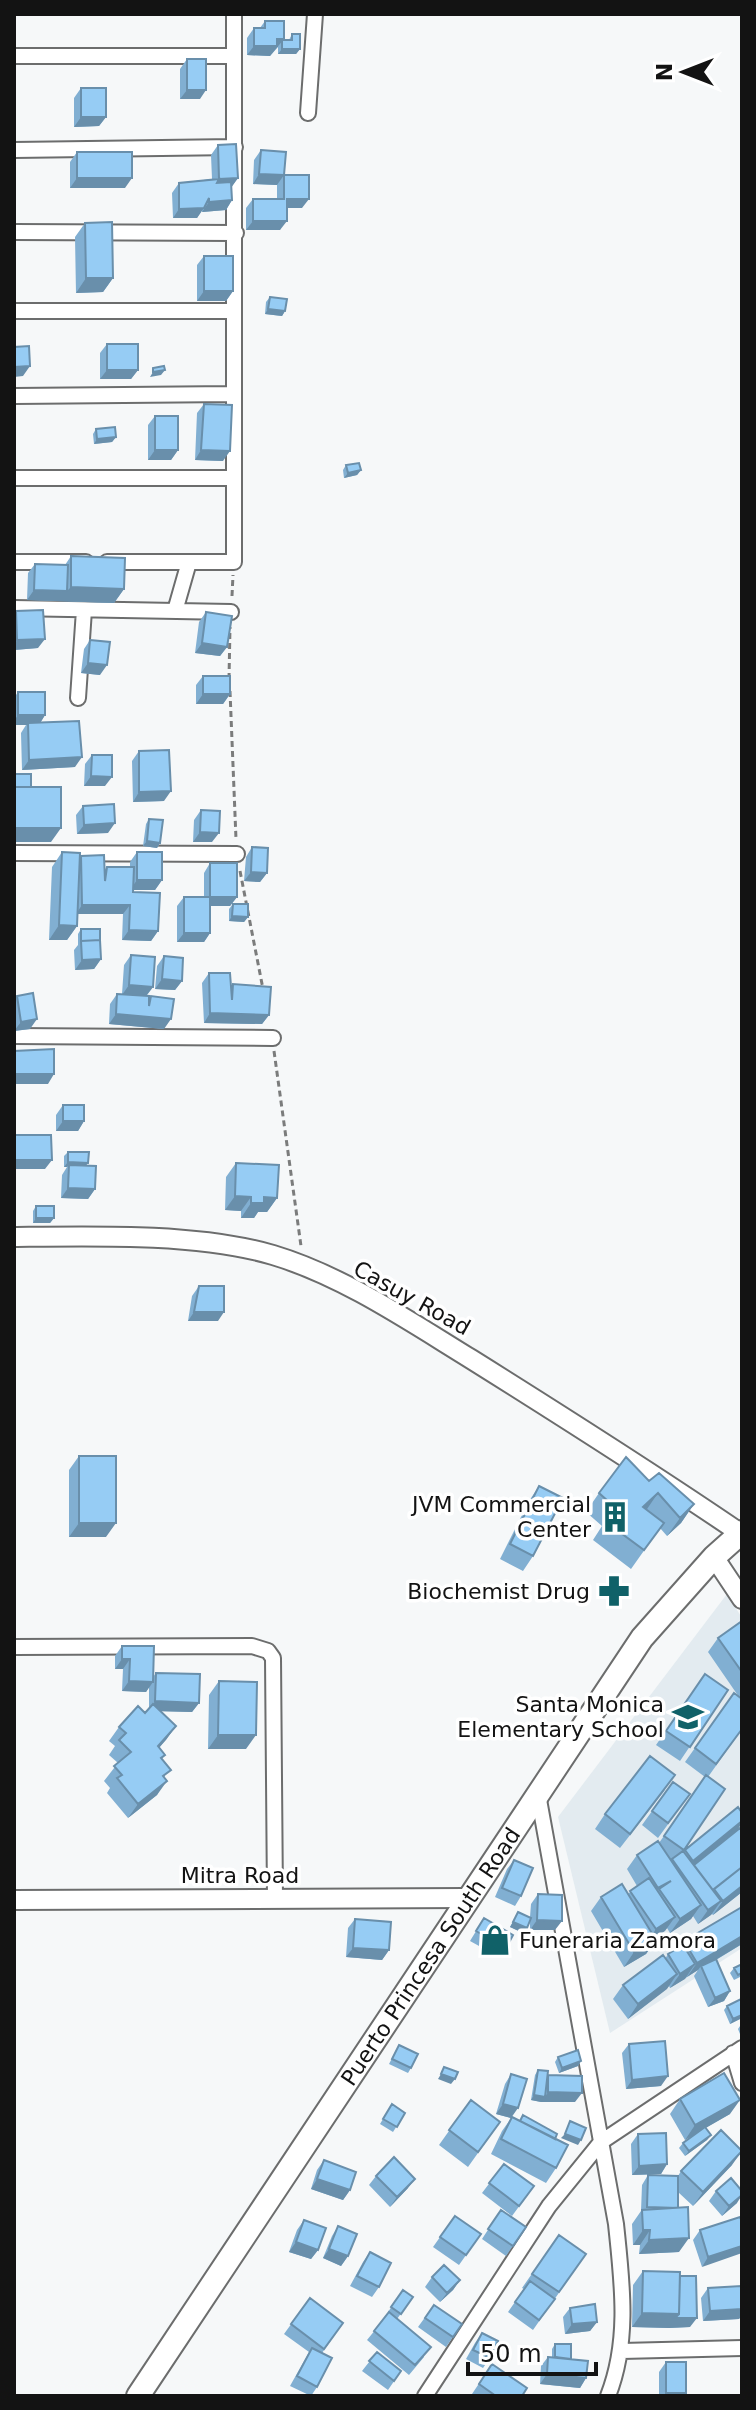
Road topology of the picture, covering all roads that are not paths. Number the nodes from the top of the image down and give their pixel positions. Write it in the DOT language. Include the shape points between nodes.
graph roads {
  1 [pos="234,14"];
  2 [pos="315,14"];
  3 [pos="14,56"];
  4 [pos="234,56"];
  5 [pos="308,113"];
  6 [pos="236,147"];
  7 [pos="14,150"];
  8 [pos="14,232"];
  9 [pos="236,233"];
  10 [pos="14,311"];
  11 [pos="234,311"];
  12 [pos="233,394"];
  13 [pos="14,396"];
  14 [pos="14,478"];
  15 [pos="232,478"];
  16 [pos="14,562"];
  17 [pos="189,562"];
  18 [pos="14,608"];
  19 [pos="84,610"];
  20 [pos="175,611"];
  21 [pos="231,612"];
  22 [pos="78,698"];
  23 [pos="14,853"];
  24 [pos="237,854"];
  25 [pos="14,1036"];
  26 [pos="273,1038"];
  27 [pos="14,1237"];
  28 [pos="741,1532"];
  29 [pos="714,1557"];
  30 [pos="742,1599"];
  31 [pos="14,1647"];
  32 [pos="538,1794"];
  33 [pos="466,1898"];
  34 [pos="275,1899"];
  35 [pos="14,1900"];
  36 [pos="738,2050"];
  37 [pos="742,2083"];
  38 [pos="601,2142"];
  39 [pos="742,2348"];
  40 [pos="622,2351"];
  41 [pos="138,2396"];
  42 [pos="425,2396"];
  43 [pos="608,2396"];
  1 -- 4 [label="street"];
  2 -- 5 [label="street"];
  3 -- 4 [label="street"];
  4 -- 6 [label="street"];
  6 -- 7 [label="street"];
  6 -- 9 [label="street"];
  8 -- 9 [label="street"];
  9 -- 11 [label="street"];
  10 -- 11 [label="street"];
  11 -- 12 [label="street"];
  12 -- 13 [label="street"];
  12 -- 15 [label="street"];
  14 -- 15 [label="street"];
  15 -- 17 [label="street" via="234,562"];
  16 -- 17 [label="street"];
  17 -- 20 [label="street"];
  18 -- 19 [label="street"];
  19 -- 20 [label="street"];
  19 -- 22 [label="street"];
  20 -- 21 [label="street"];
  23 -- 24 [label="street"];
  25 -- 26 [label="street"];
  27 -- 28 [label="street, Casuy Road" via="208,1243 303,1266 404,1318"];
  28 -- 29 [label="main road, Puerto Princesa South Road"];
  29 -- 30 [label="street"];
  29 -- 32 [label="main road, Puerto Princesa South Road" via="642,1638"];
  31 -- 34 [label="street" via="252,1646 268,1651 273,1658"];
  32 -- 33 [label="main road, Puerto Princesa South Road"];
  32 -- 38 [label="street"];
  33 -- 34 [label="street, Mitra Road"];
  33 -- 41 [label="main road, Puerto Princesa South Road"];
  34 -- 35 [label="street, Mitra Road"];
  36 -- 37 [label="street"];
  36 -- 38 [label="street"];
  38 -- 40 [label="street" via="618,2239"];
  38 -- 42 [label="street" via="549,2206"];
  39 -- 40 [label="street"];
  40 -- 43 [label="street"];
}
